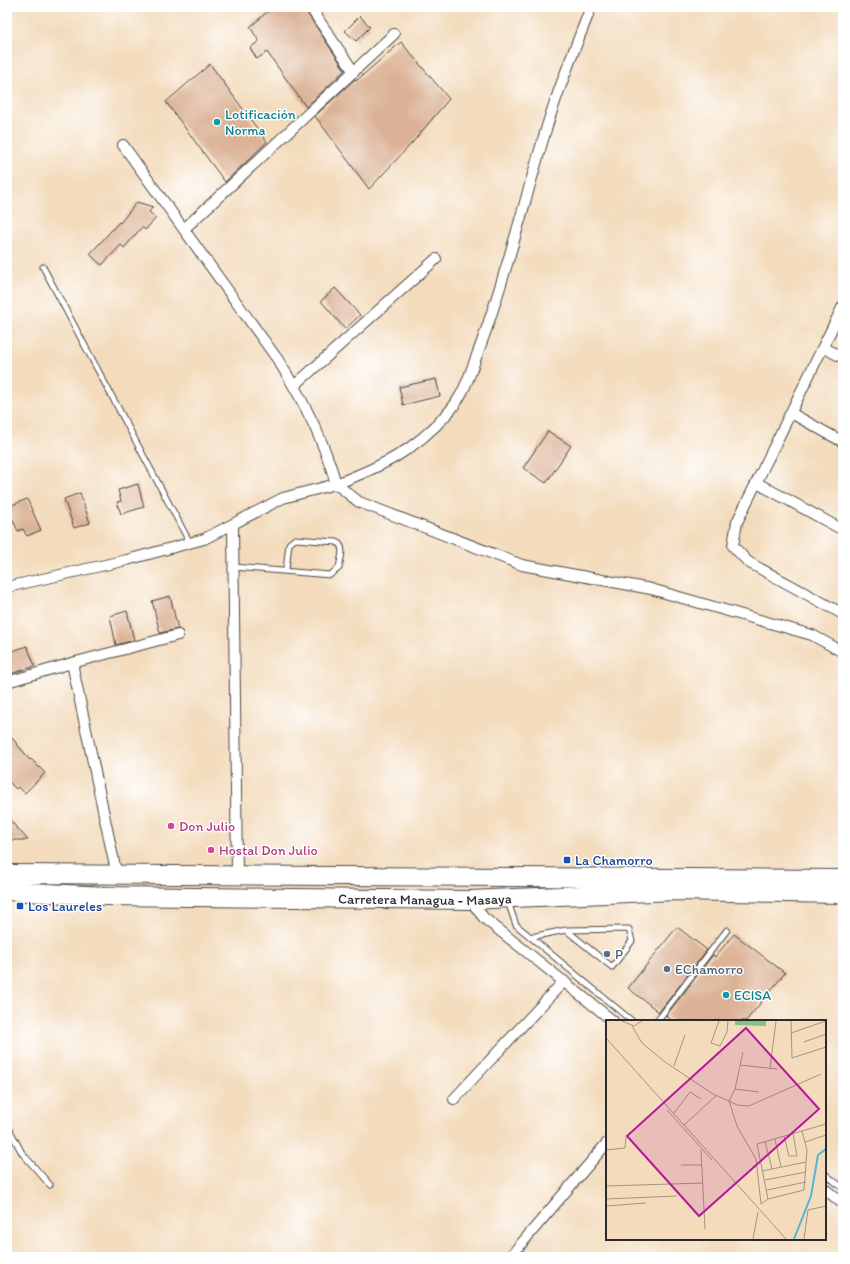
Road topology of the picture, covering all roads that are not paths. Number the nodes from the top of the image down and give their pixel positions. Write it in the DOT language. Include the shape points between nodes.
graph roads {
  1 [pos="310,7"];
  2 [pos="591,7"];
  3 [pos="394,34"];
  4 [pos="354,72"];
  5 [pos="123,145"];
  6 [pos="184,229"];
  7 [pos="436,259"];
  8 [pos="43,267"];
  9 [pos="843,306"];
  10 [pos="823,347"];
  11 [pos="843,358"];
  12 [pos="294,386"];
  13 [pos="792,413"];
  14 [pos="843,442"];
  15 [pos="757,483"];
  16 [pos="336,484"];
  17 [pos="233,526"];
  18 [pos="843,530"];
  19 [pos="190,543"];
  20 [pos="233,567"];
  21 [pos="286,570"];
  22 [pos="7,587"];
  23 [pos="843,614"];
  24 [pos="178,635"];
  25 [pos="843,652"];
  26 [pos="72,663"];
  27 [pos="7,682"];
  28 [pos="7,874"];
  29 [pos="237,874"];
  30 [pos="117,876"];
  31 [pos="843,879"];
  32 [pos="7,891"];
  33 [pos="843,894"];
  34 [pos="507,899"];
  35 [pos="470,900"];
  36 [pos="566,930"];
  37 [pos="727,930"];
  38 [pos="531,937"];
  39 [pos="564,981"];
  40 [pos="612,1020"];
  41 [pos="631,1020"];
  42 [pos="658,1020"];
  43 [pos="454,1099"];
  44 [pos="7,1125"];
  45 [pos="606,1144"];
  46 [pos="826,1175"];
  47 [pos="50,1185"];
  48 [pos="843,1188"];
  49 [pos="826,1190"];
  50 [pos="843,1204"];
  51 [pos="510,1257"];
  1 -- 4 [label="street"];
  2 -- 16 [label="street" via="548,122 496,300 463,391 448,414 418,442 380,466"];
  3 -- 4 [label="street"];
  4 -- 6 [label="street"];
  5 -- 6 [label="street"];
  6 -- 12 [label="street"];
  7 -- 12 [label="street"];
  8 -- 19 [label="lane"];
  9 -- 10 [label="street"];
  10 -- 11 [label="street"];
  10 -- 13 [label="street"];
  12 -- 16 [label="street" via="329,459"];
  13 -- 14 [label="street"];
  13 -- 15 [label="street"];
  15 -- 18 [label="street"];
  15 -- 23 [label="street" via="737,522 733,546 748,562"];
  16 -- 17 [label="street" via="284,498"];
  16 -- 25 [label="street" via="359,502 522,565 651,589 812,635"];
  17 -- 19 [label="street"];
  17 -- 20 [label="street"];
  19 -- 22 [label="street"];
  20 -- 21 [label="lane"];
  20 -- 29 [label="street"];
  21 -- 21 [label="lane" via="330,575 338,568 342,549 337,542 296,539 290,544"];
  24 -- 26 [label="street"];
  26 -- 27 [label="street"];
  26 -- 30 [label="street"];
  28 -- 30 [label="highway, Carretera Managua - Masaya"];
  29 -- 30 [label="highway, Carretera Managua - Masaya"];
  29 -- 31 [label="highway, Carretera Managua - Masaya"];
  32 -- 35 [label="highway, Carretera Managua - Masaya" via="106,896"];
  33 -- 34 [label="highway, Carretera Managua - Masaya" via="675,891"];
  34 -- 35 [label="highway, Carretera Managua - Masaya"];
  34 -- 38 [label="lane" via="516,925"];
  35 -- 39 [label="street" via="484,918"];
  36 -- 36 [label="lane" via="612,967 632,941 629,929"];
  36 -- 38 [label="lane"];
  37 -- 42 [label="lane"];
  38 -- 41 [label="lane"];
  39 -- 40 [label="street"];
  39 -- 43 [label="street"];
  44 -- 47 [label="lane" via="22,1153"];
  45 -- 51 [label="street"];
  46 -- 48 [label="lane"];
  49 -- 50 [label="street"];
}
